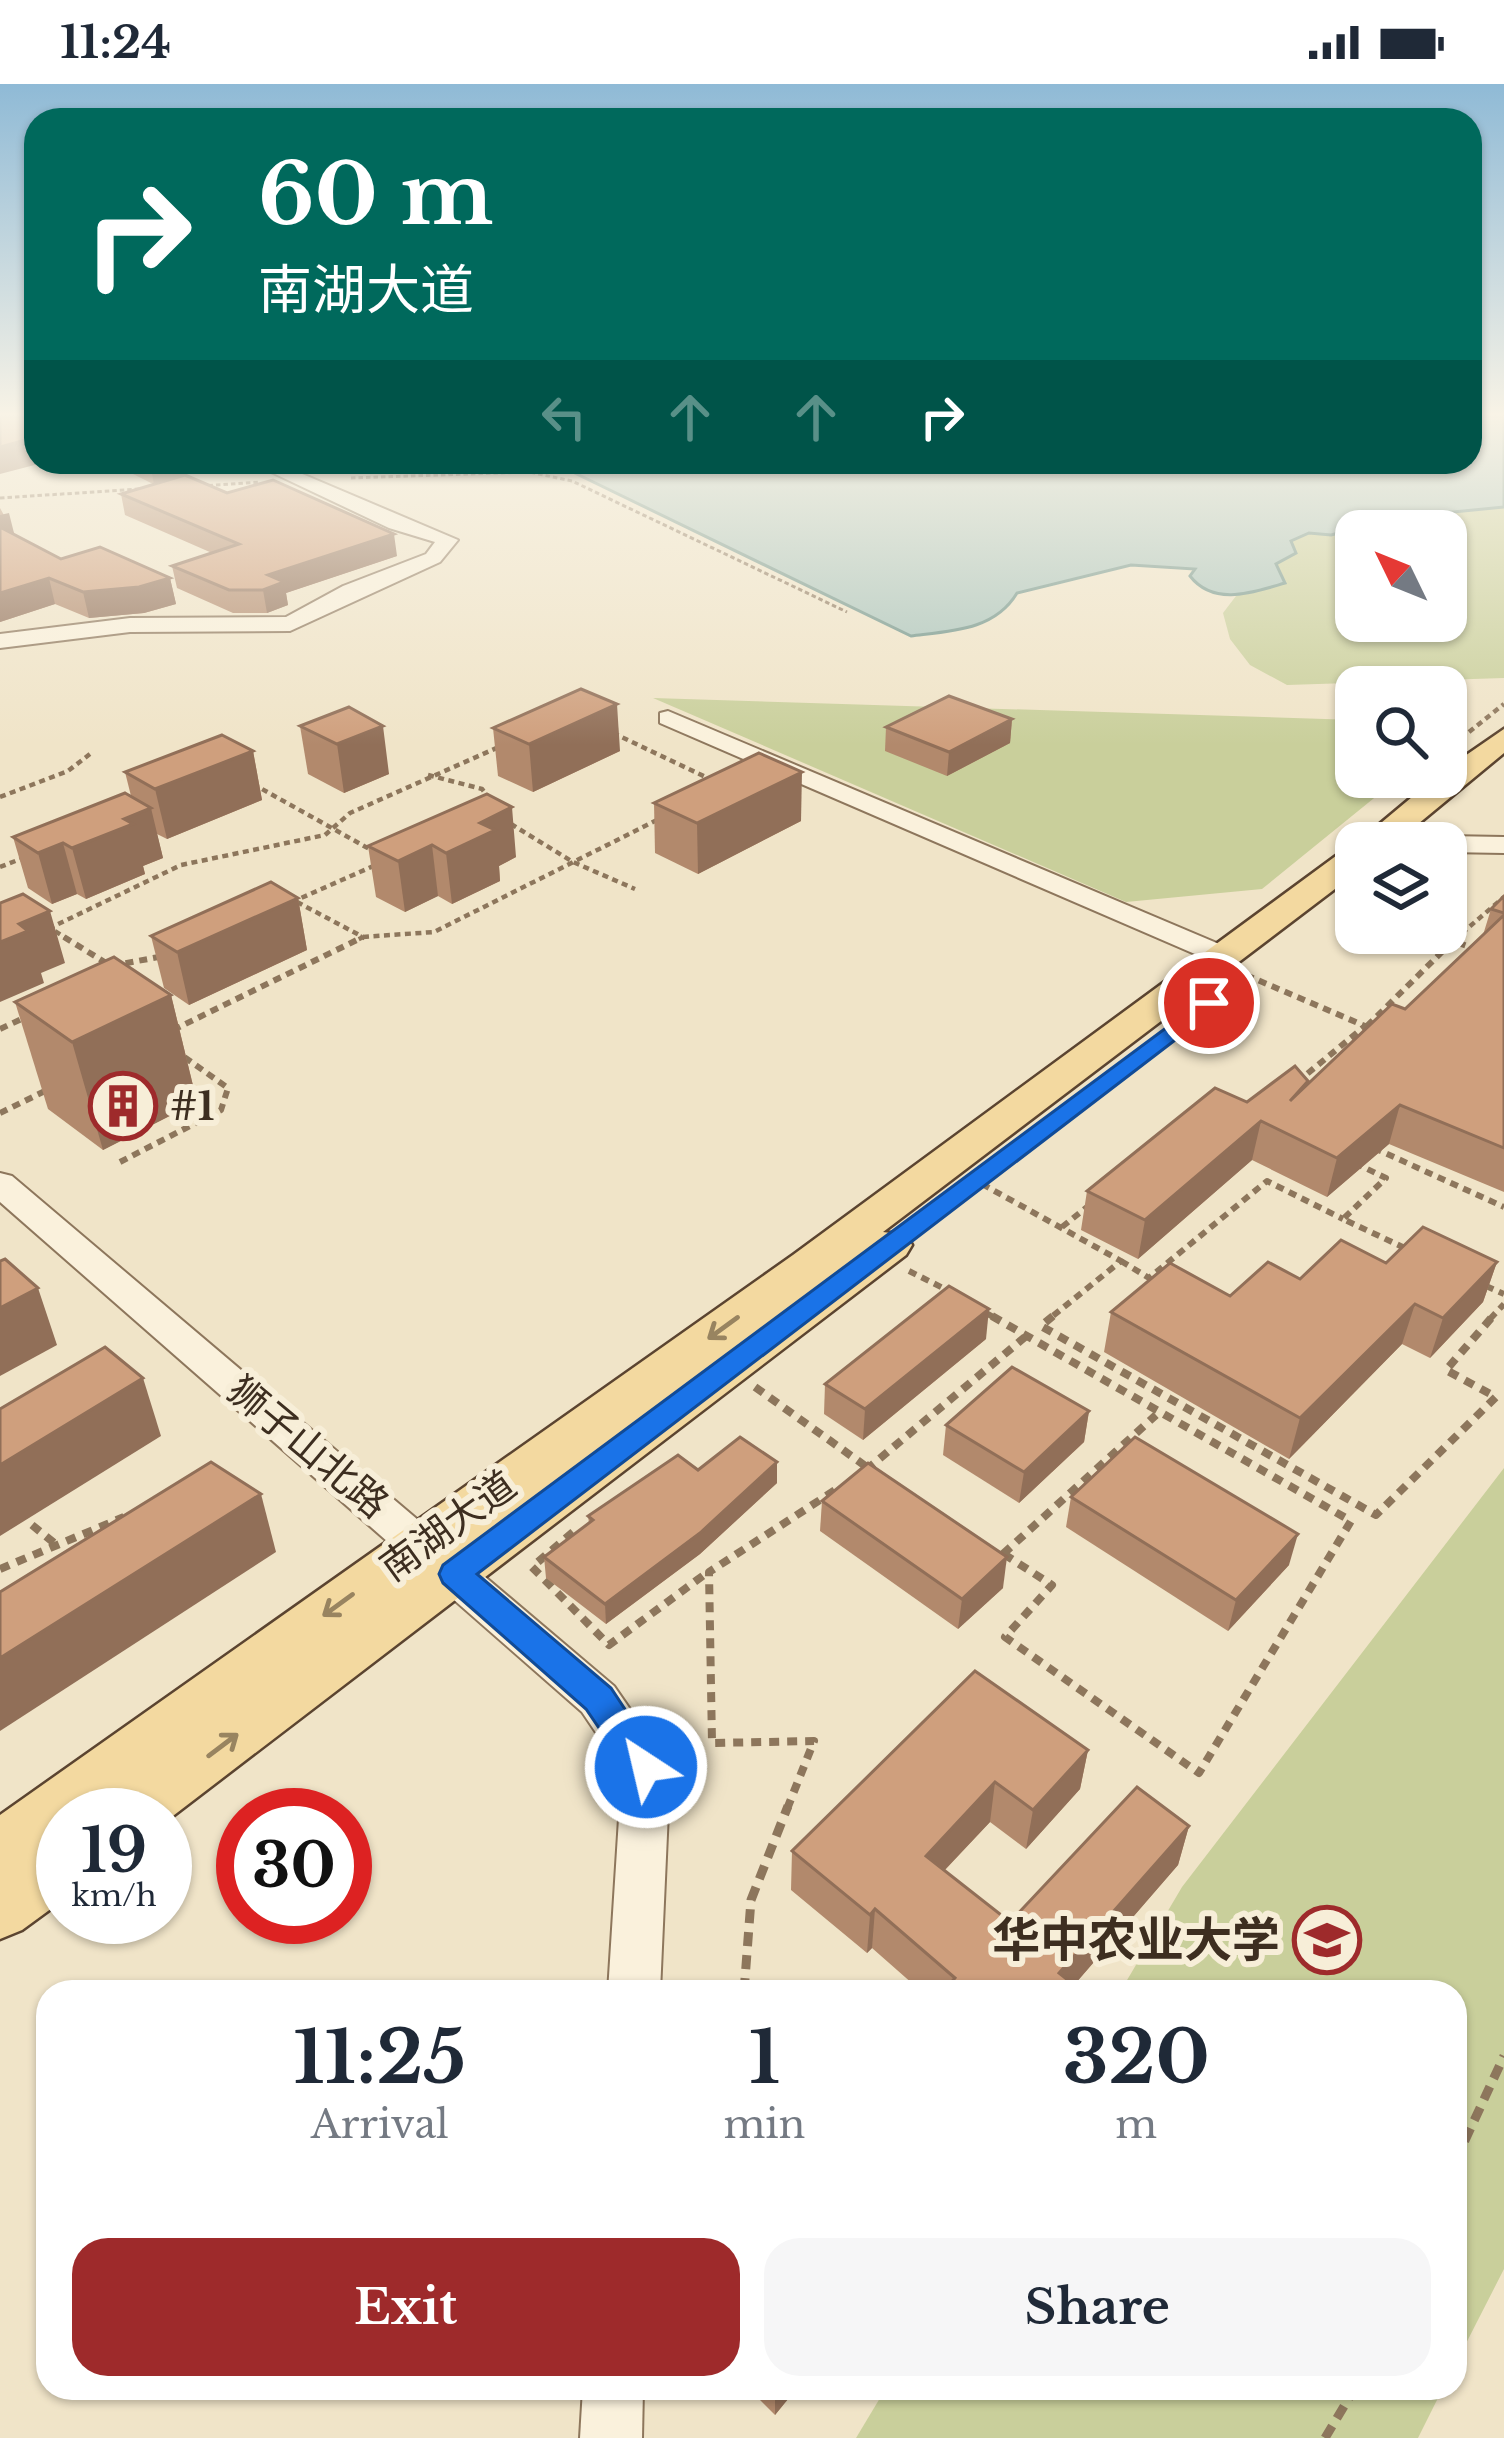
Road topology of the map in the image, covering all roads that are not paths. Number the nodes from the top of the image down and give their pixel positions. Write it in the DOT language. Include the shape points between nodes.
graph roads {
  1 [pos="402,526"];
  2 [pos="0,641"];
  3 [pos="668,718"];
  4 [pos="1504,738"];
  5 [pos="1504,757"];
  6 [pos="1401,822"];
  7 [pos="1428,822"];
  8 [pos="1467,844"];
  9 [pos="1504,845"];
  10 [pos="1335,876"];
  11 [pos="1335,899"];
  12 [pos="1237,967"];
  13 [pos="0,1184"];
  14 [pos="438,1559"];
  15 [pos="162,1788"];
  16 [pos="0,1850"];
  17 [pos="36,1884"];
  18 [pos="0,1910"];
  19 [pos="635,1980"];
  20 [pos="613,2400"];
  21 [pos="611,2438"];
  1 -- 2 [label="street" via="448,540 433,558 290,624 130,625"];
  3 -- 12 [label="street"];
  4 -- 6 [label="main road"];
  5 -- 7 [label="main road"];
  8 -- 9 [label="street"];
  10 -- 12 [label="main road, 南湖大道"];
  11 -- 12 [label="main road, 南湖大道"];
  12 -- 14 [label="main road, 南湖大道, one-way"];
  12 -- 14 [label="main road, 南湖大道" via="561,1493"];
  13 -- 14 [label="street, 狮子山北路"];
  15 -- 14 [label="main road, 南湖大道, one-way"];
  14 -- 16 [label="main road, 南湖大道, one-way"];
  14 -- 19 [label="street, 狮子山北路" via="598,1699 646,1767"];
  17 -- 18 [label="main road"];
  20 -- 21 [label="street"];
}
